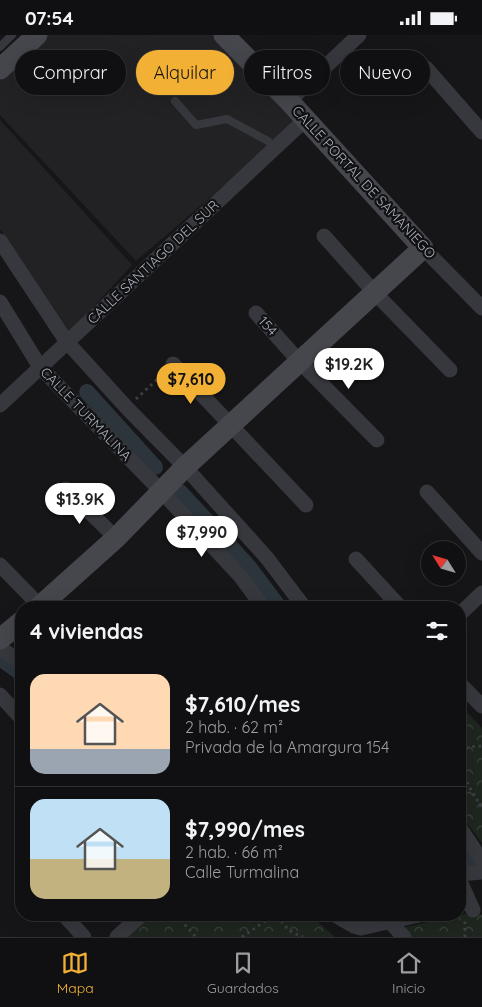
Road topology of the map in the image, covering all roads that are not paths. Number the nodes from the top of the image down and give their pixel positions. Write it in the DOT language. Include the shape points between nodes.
graph roads {
  1 [pos="12,35"];
  2 [pos="22,35"];
  3 [pos="37,35"];
  4 [pos="224,35"];
  5 [pos="359,35"];
  6 [pos="0,47"];
  7 [pos="0,56"];
  8 [pos="0,69"];
  9 [pos="430,72"];
  10 [pos="175,101"];
  11 [pos="289,101"];
  12 [pos="306,119"];
  13 [pos="482,131"];
  14 [pos="275,148"];
  15 [pos="324,236"];
  16 [pos="0,241"];
  17 [pos="423,248"];
  18 [pos="374,292"];
  19 [pos="479,299"];
  20 [pos="0,302"];
  21 [pos="256,313"];
  22 [pos="66,342"];
  23 [pos="299,361"];
  24 [pos="173,364"];
  25 [pos="40,367"];
  26 [pos="450,370"];
  27 [pos="0,405"];
  28 [pos="232,425"];
  29 [pos="377,439"];
  30 [pos="185,467"];
  31 [pos="66,489"];
  32 [pos="161,491"];
  33 [pos="428,492"];
  34 [pos="306,505"];
  35 [pos="116,538"];
  36 [pos="482,553"];
  37 [pos="356,559"];
  38 [pos="0,565"];
  39 [pos="482,593"];
  40 [pos="34,601"];
  41 [pos="46,601"];
  42 [pos="258,601"];
  43 [pos="299,601"];
  44 [pos="394,601"];
  45 [pos="466,608"];
  46 [pos="15,626"];
  47 [pos="0,639"];
  48 [pos="0,648"];
  49 [pos="15,658"];
  50 [pos="0,688"];
  51 [pos="466,688"];
  52 [pos="0,695"];
  53 [pos="15,698"];
  54 [pos="479,698"];
  55 [pos="15,711"];
  56 [pos="466,837"];
  57 [pos="482,861"];
  58 [pos="482,873"];
  59 [pos="466,874"];
  60 [pos="466,896"];
  61 [pos="472,911"];
  62 [pos="69,921"];
  63 [pos="135,921"];
  64 [pos="344,921"];
  65 [pos="394,921"];
  66 [pos="390,922"];
  67 [pos="374,925"];
  68 [pos="84,937"];
  69 [pos="118,937"];
  70 [pos="362,937"];
  71 [pos="404,937"];
  1 -- 6 [label="lane"];
  2 -- 7 [label="lane"];
  3 -- 8 [label="street"];
  4 -- 11 [label="street, CALLE PORTAL DE SAMANIEGO"];
  5 -- 11 [label="street"];
  9 -- 13 [label="street"];
  10 -- 14 [label="lane" via="196,125 228,119"];
  11 -- 12 [label="street, CALLE PORTAL DE SAMANIEGO"];
  12 -- 14 [label="street, CALLE SANTIAGO DEL SUR"];
  12 -- 17 [label="street, CALLE PORTAL DE SAMANIEGO"];
  14 -- 22 [label="street, CALLE SANTIAGO DEL SUR"];
  15 -- 18 [label="street"];
  16 -- 22 [label="street"];
  17 -- 18 [label="street"];
  17 -- 19 [label="street, CALLE PORTAL DE SAMANIEGO"];
  18 -- 23 [label="street"];
  18 -- 26 [label="street"];
  20 -- 25 [label="street, CALLE TURMALINA"];
  21 -- 23 [label="street, 154"];
  22 -- 25 [label="street, CALLE SANTIAGO DEL SUR"];
  22 -- 30 [label="street"];
  23 -- 28 [label="street"];
  23 -- 29 [label="street, 154"];
  24 -- 28 [label="street"];
  25 -- 27 [label="street, CALLE SANTIAGO DEL SUR"];
  25 -- 32 [label="street, CALLE TURMALINA"];
  28 -- 30 [label="street"];
  28 -- 34 [label="street"];
  30 -- 32 [label="street"];
  30 -- 43 [label="street" via="267,558"];
  31 -- 35 [label="street"];
  32 -- 35 [label="street"];
  32 -- 42 [label="street, CALLE TURMALINA" via="241,577"];
  33 -- 36 [label="street"];
  35 -- 41 [label="street"];
  37 -- 44 [label="street"];
  38 -- 40 [label="street"];
  39 -- 45 [label="street"];
  46 -- 47 [label="street"];
  48 -- 49 [label="street"];
  50 -- 53 [label="street"];
  51 -- 54 [label="street"];
  52 -- 55 [label="street"];
  56 -- 57 [label="street"];
  58 -- 59 [label="street"];
  60 -- 61 [label="street"];
  62 -- 68 [label="street"];
  63 -- 69 [label="street"];
  64 -- 67 [label="street" via="361,928"];
  65 -- 66 [label="street"];
  66 -- 67 [label="street"];
  66 -- 71 [label="street"];
  67 -- 70 [label="street"];
}
